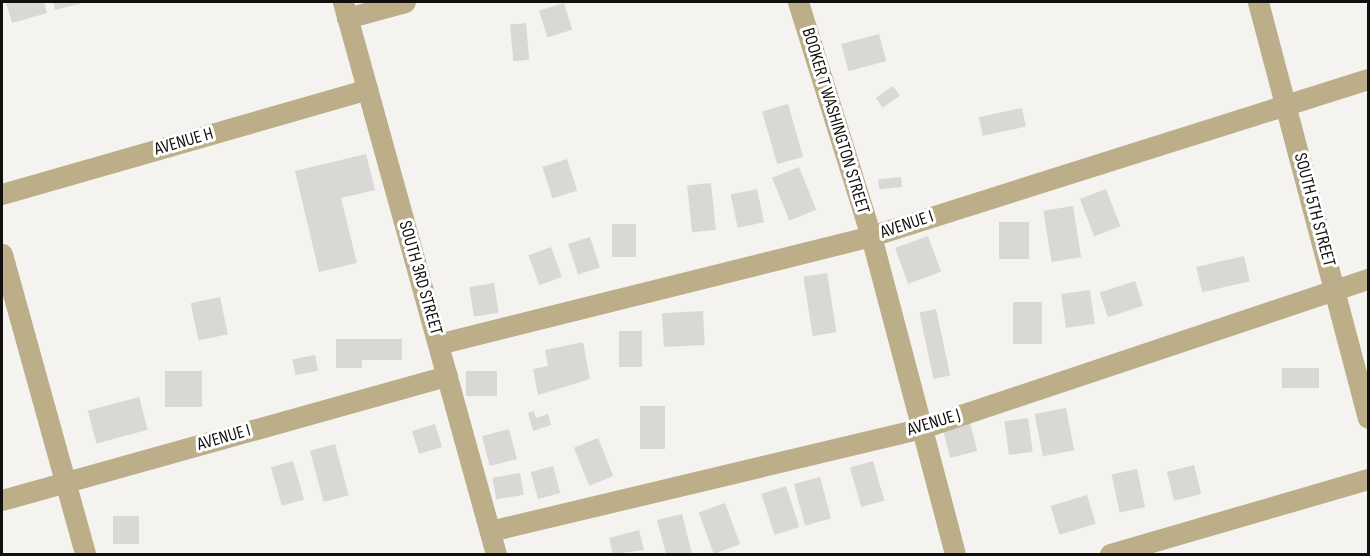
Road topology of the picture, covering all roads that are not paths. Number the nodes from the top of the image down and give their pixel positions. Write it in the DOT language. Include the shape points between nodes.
graph roads {
  1 [pos="405,2"];
  2 [pos="798,2"];
  3 [pos="1258,2"];
  4 [pos="345,10"];
  5 [pos="1368,80"];
  6 [pos="367,89"];
  7 [pos="1286,102"];
  8 [pos="2,194"];
  9 [pos="871,236"];
  10 [pos="2,254"];
  11 [pos="1368,279"];
  12 [pos="1335,290"];
  13 [pos="438,344"];
  14 [pos="447,376"];
  15 [pos="1368,418"];
  16 [pos="922,428"];
  17 [pos="1368,479"];
  18 [pos="66,483"];
  19 [pos="2,500"];
  20 [pos="489,531"];
  21 [pos="85,555"];
  22 [pos="496,555"];
  23 [pos="955,555"];
  24 [pos="1110,555"];
  1 -- 4 [label="street"];
  2 -- 9 [label="street, BOOKER T WASHINGTON STREET"];
  3 -- 7 [label="street, SOUTH 5TH STREET"];
  4 -- 6 [label="street, SOUTH 3RD STREET"];
  5 -- 7 [label="street, AVENUE I"];
  6 -- 8 [label="street, AVENUE H"];
  6 -- 13 [label="street, SOUTH 3RD STREET"];
  7 -- 9 [label="street, AVENUE I"];
  7 -- 12 [label="street, SOUTH 5TH STREET"];
  9 -- 13 [label="street, AVENUE I"];
  9 -- 16 [label="street, BOOKER T WASHINGTON STREET"];
  10 -- 18 [label="street"];
  11 -- 12 [label="street, AVENUE J"];
  12 -- 15 [label="street, SOUTH 5TH STREET"];
  12 -- 16 [label="street, AVENUE J"];
  13 -- 14 [label="street, SOUTH 3RD STREET"];
  14 -- 18 [label="street, AVENUE I"];
  14 -- 20 [label="street, SOUTH 3RD STREET"];
  16 -- 20 [label="street, AVENUE J"];
  16 -- 23 [label="street, BOOKER T WASHINGTON STREET"];
  17 -- 24 [label="street"];
  18 -- 19 [label="street, AVENUE I"];
  18 -- 21 [label="street"];
  20 -- 22 [label="street, SOUTH 3RD STREET"];
}
